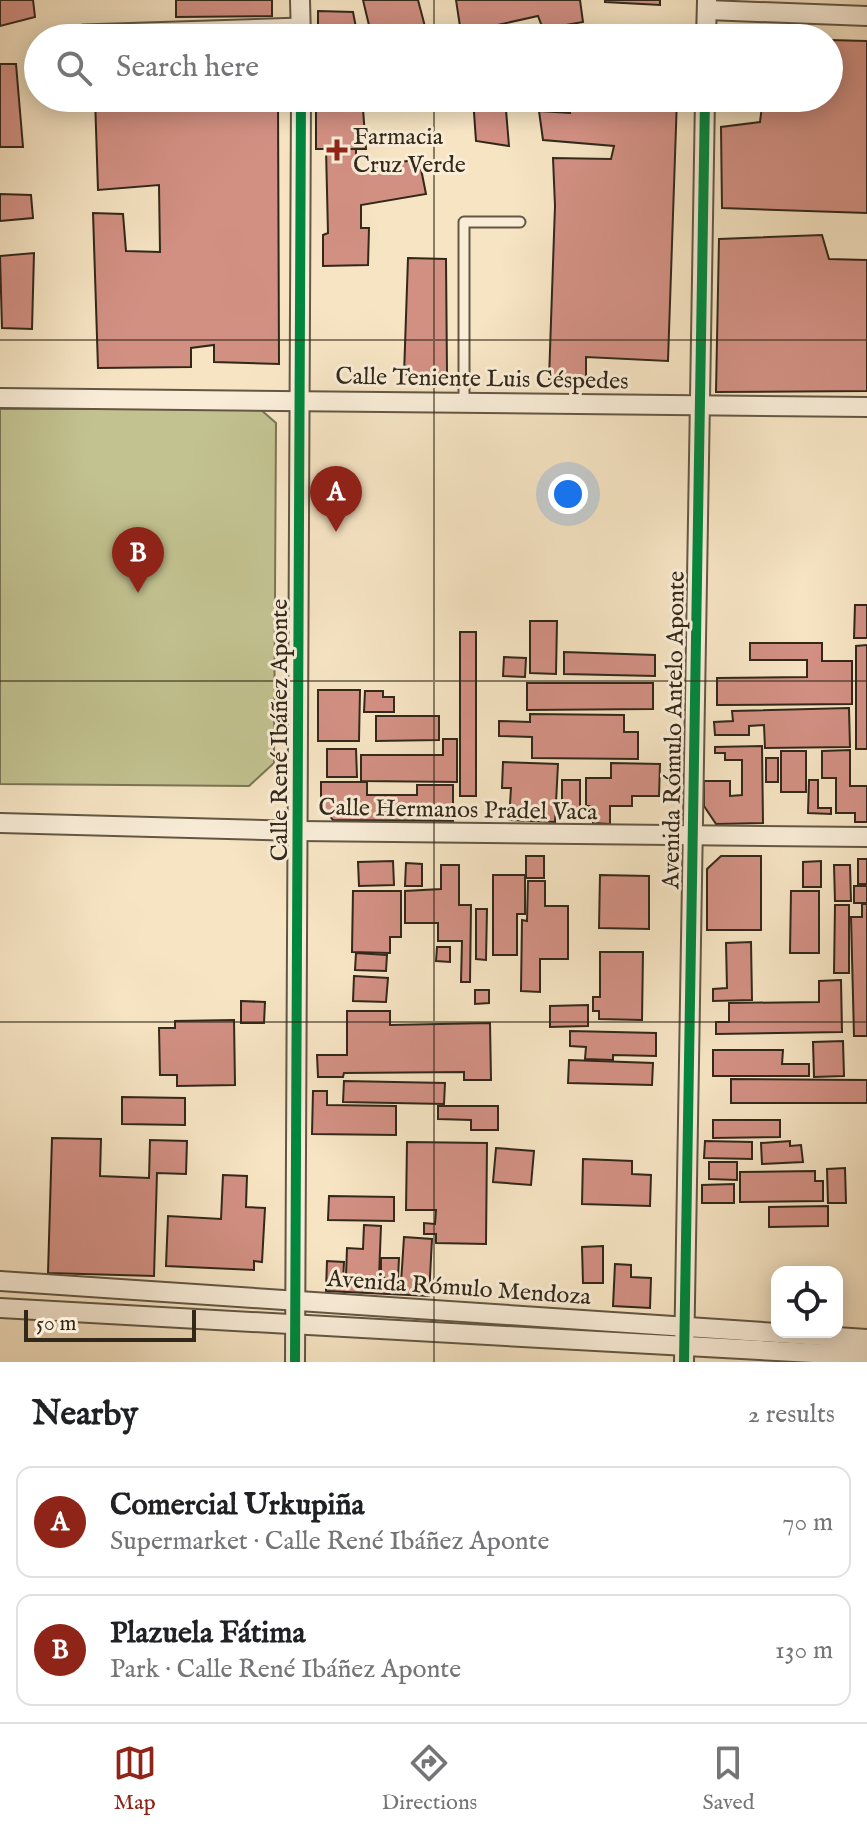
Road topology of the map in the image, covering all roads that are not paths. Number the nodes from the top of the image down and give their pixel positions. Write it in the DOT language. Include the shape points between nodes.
graph roads {
  1 [pos="300,0"];
  2 [pos="707,5"];
  3 [pos="867,16"];
  4 [pos="301,24"];
  5 [pos="301,112"];
  6 [pos="705,112"];
  7 [pos="520,222"];
  8 [pos="0,398"];
  9 [pos="299,400"];
  10 [pos="464,402"];
  11 [pos="698,404"];
  12 [pos="867,407"];
  13 [pos="0,823"];
  14 [pos="299,831"];
  15 [pos="691,836"];
  16 [pos="867,837"];
  17 [pos="0,1281"];
  18 [pos="295,1301"];
  19 [pos="0,1308"];
  20 [pos="295,1323"];
  21 [pos="685,1326"];
  22 [pos="867,1339"];
  23 [pos="684,1354"];
  24 [pos="867,1356"];
  25 [pos="295,1362"];
  1 -- 4 [label="street"];
  2 -- 3 [label="street"];
  5 -- 9 [label="street, Calle René Ibáñez Aponte"];
  6 -- 11 [label="street, Avenida Rómulo Antelo Aponte"];
  7 -- 10 [label="lane" via="464,222"];
  8 -- 9 [label="street, Calle Teniente Luis Céspedes"];
  9 -- 10 [label="street, Calle Teniente Luis Céspedes"];
  9 -- 14 [label="street, Calle René Ibáñez Aponte"];
  10 -- 11 [label="street, Calle Teniente Luis Céspedes"];
  11 -- 12 [label="street, Calle Teniente Luis Céspedes"];
  11 -- 15 [label="street, Avenida Rómulo Antelo Aponte"];
  13 -- 14 [label="street, Calle Hermanos Pradel Vaca"];
  14 -- 15 [label="street, Calle Hermanos Pradel Vaca"];
  14 -- 18 [label="street, Calle René Ibáñez Aponte"];
  15 -- 16 [label="street, Calle Hermanos Pradel Vaca"];
  15 -- 21 [label="street, Avenida Rómulo Antelo Aponte"];
  17 -- 18 [label="street, Avenida Rómulo Mendoza"];
  18 -- 20 [label="street, Calle René Ibáñez Aponte"];
  18 -- 21 [label="street, Avenida Rómulo Mendoza"];
  19 -- 20 [label="street, Avenida Rómulo Mendoza"];
  20 -- 23 [label="street, Avenida Rómulo Mendoza"];
  20 -- 25 [label="street, Calle René Ibáñez Aponte"];
  21 -- 22 [label="street, Avenida Rómulo Mendoza"];
  21 -- 23 [label="street, Avenida Rómulo Antelo Aponte"];
  23 -- 24 [label="street, Avenida Rómulo Mendoza"];
}
